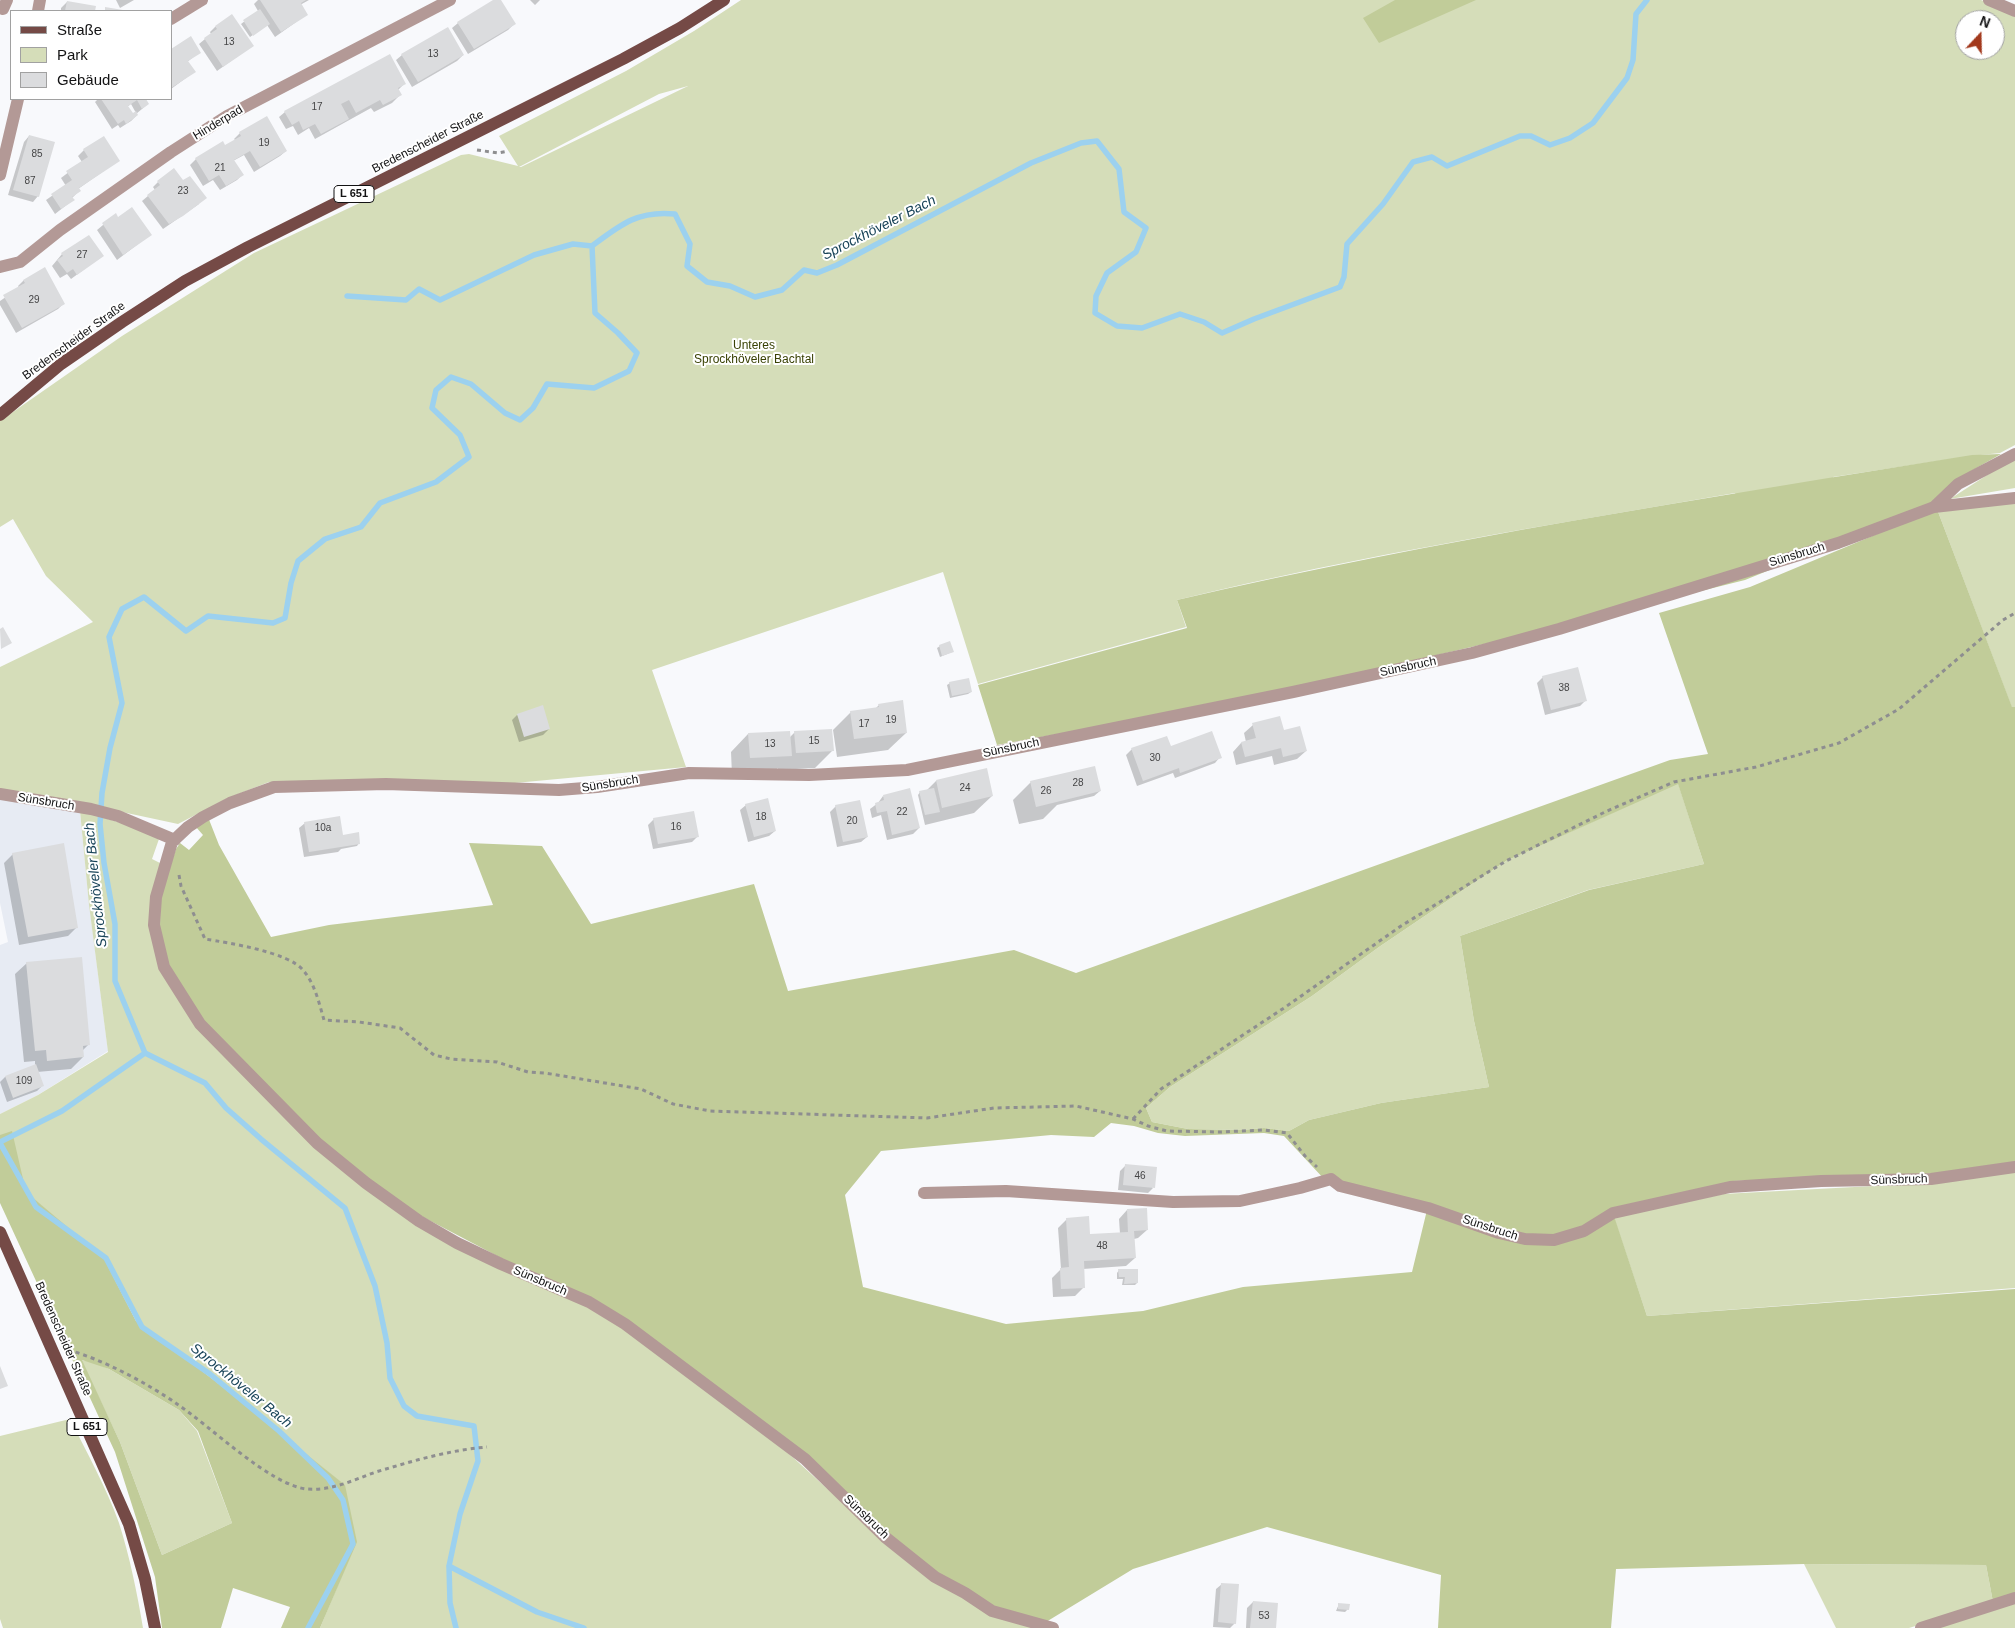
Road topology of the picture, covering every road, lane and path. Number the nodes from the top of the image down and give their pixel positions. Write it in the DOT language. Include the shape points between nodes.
graph roads {
  1 [pos="202,0"];
  2 [pos="450,0"];
  3 [pos="724,0"];
  4 [pos="1989,0"];
  5 [pos="2015,11"];
  6 [pos="172,18"];
  7 [pos="18,100"];
  8 [pos="461,140"];
  9 [pos="508,151"];
  10 [pos="3,152"];
  11 [pos="0,175"];
  12 [pos="0,267"];
  13 [pos="0,415"];
  14 [pos="2015,454"];
  15 [pos="2015,498"];
  16 [pos="1934,506"];
  17 [pos="2015,613"];
  18 [pos="0,794"];
  19 [pos="174,841"];
  20 [pos="178,868"];
  21 [pos="1133,1119"];
  22 [pos="2015,1167"];
  23 [pos="1331,1179"];
  24 [pos="924,1193"];
  25 [pos="0,1232"];
  26 [pos="50,1346"];
  27 [pos="487,1447"];
  28 [pos="2015,1598"];
  29 [pos="154,1628"];
  30 [pos="1053,1628"];
  31 [pos="1922,1628"];
  1 -- 6 [label="street"];
  2 -- 12 [label="street, Hinderpad" via="227,116 170,152 20,262"];
  3 -- 8 [label="main road, Bredenscheider Straße / L 651" via="623,59"];
  4 -- 5 [label="street"];
  7 -- 10 [label="street"];
  8 -- 9 [label="path" via="478,151"];
  8 -- 13 [label="main road, Bredenscheider Straße / L 651" via="248,246 185,281 61,364"];
  10 -- 11 [label="street"];
  14 -- 16 [label="street" via="1964,480"];
  15 -- 16 [label="street, Sünsbruch"];
  16 -- 19 [label="street, Sünsbruch" via="1838,543 1472,653 907,770 809,775 689,773 559,790 386,784 274,787 203,816"];
  17 -- 21 [label="path" via="1899,709 1839,743 1756,767 1674,782 1506,861 1401,926 1161,1089"];
  18 -- 19 [label="street, Sünsbruch" via="118,816"];
  19 -- 30 [label="street, Sünsbruch" via="156,897 154,925 164,968 200,1024 318,1143 419,1221 501,1264 589,1302 625,1324 804,1459 885,1537 935,1577 992,1610"];
  20 -- 21 [label="path" via="181,886 205,939 240,944 291,961 303,970 316,992 324,1020 400,1028 434,1055 497,1062 528,1072 641,1089 673,1104 710,1112 927,1118 994,1108 1076,1106"];
  21 -- 23 [label="path" via="1157,1129 1174,1131 1264,1130 1287,1133 1305,1156"];
  22 -- 23 [label="street, Sünsbruch" via="1931,1179 1730,1187 1613,1213 1584,1231 1554,1240 1524,1239 1428,1208 1340,1186"];
  23 -- 24 [label="street" via="1240,1201 1154,1202 1006,1191"];
  25 -- 26 [label="main road, Bredenscheider Straße / L 651"];
  26 -- 27 [label="path" via="94,1358 177,1403 273,1475 294,1486 328,1489 466,1448"];
  26 -- 29 [label="main road, Bredenscheider Straße / L 651" via="129,1524 145,1579"];
  28 -- 31 [label="street"];
}
